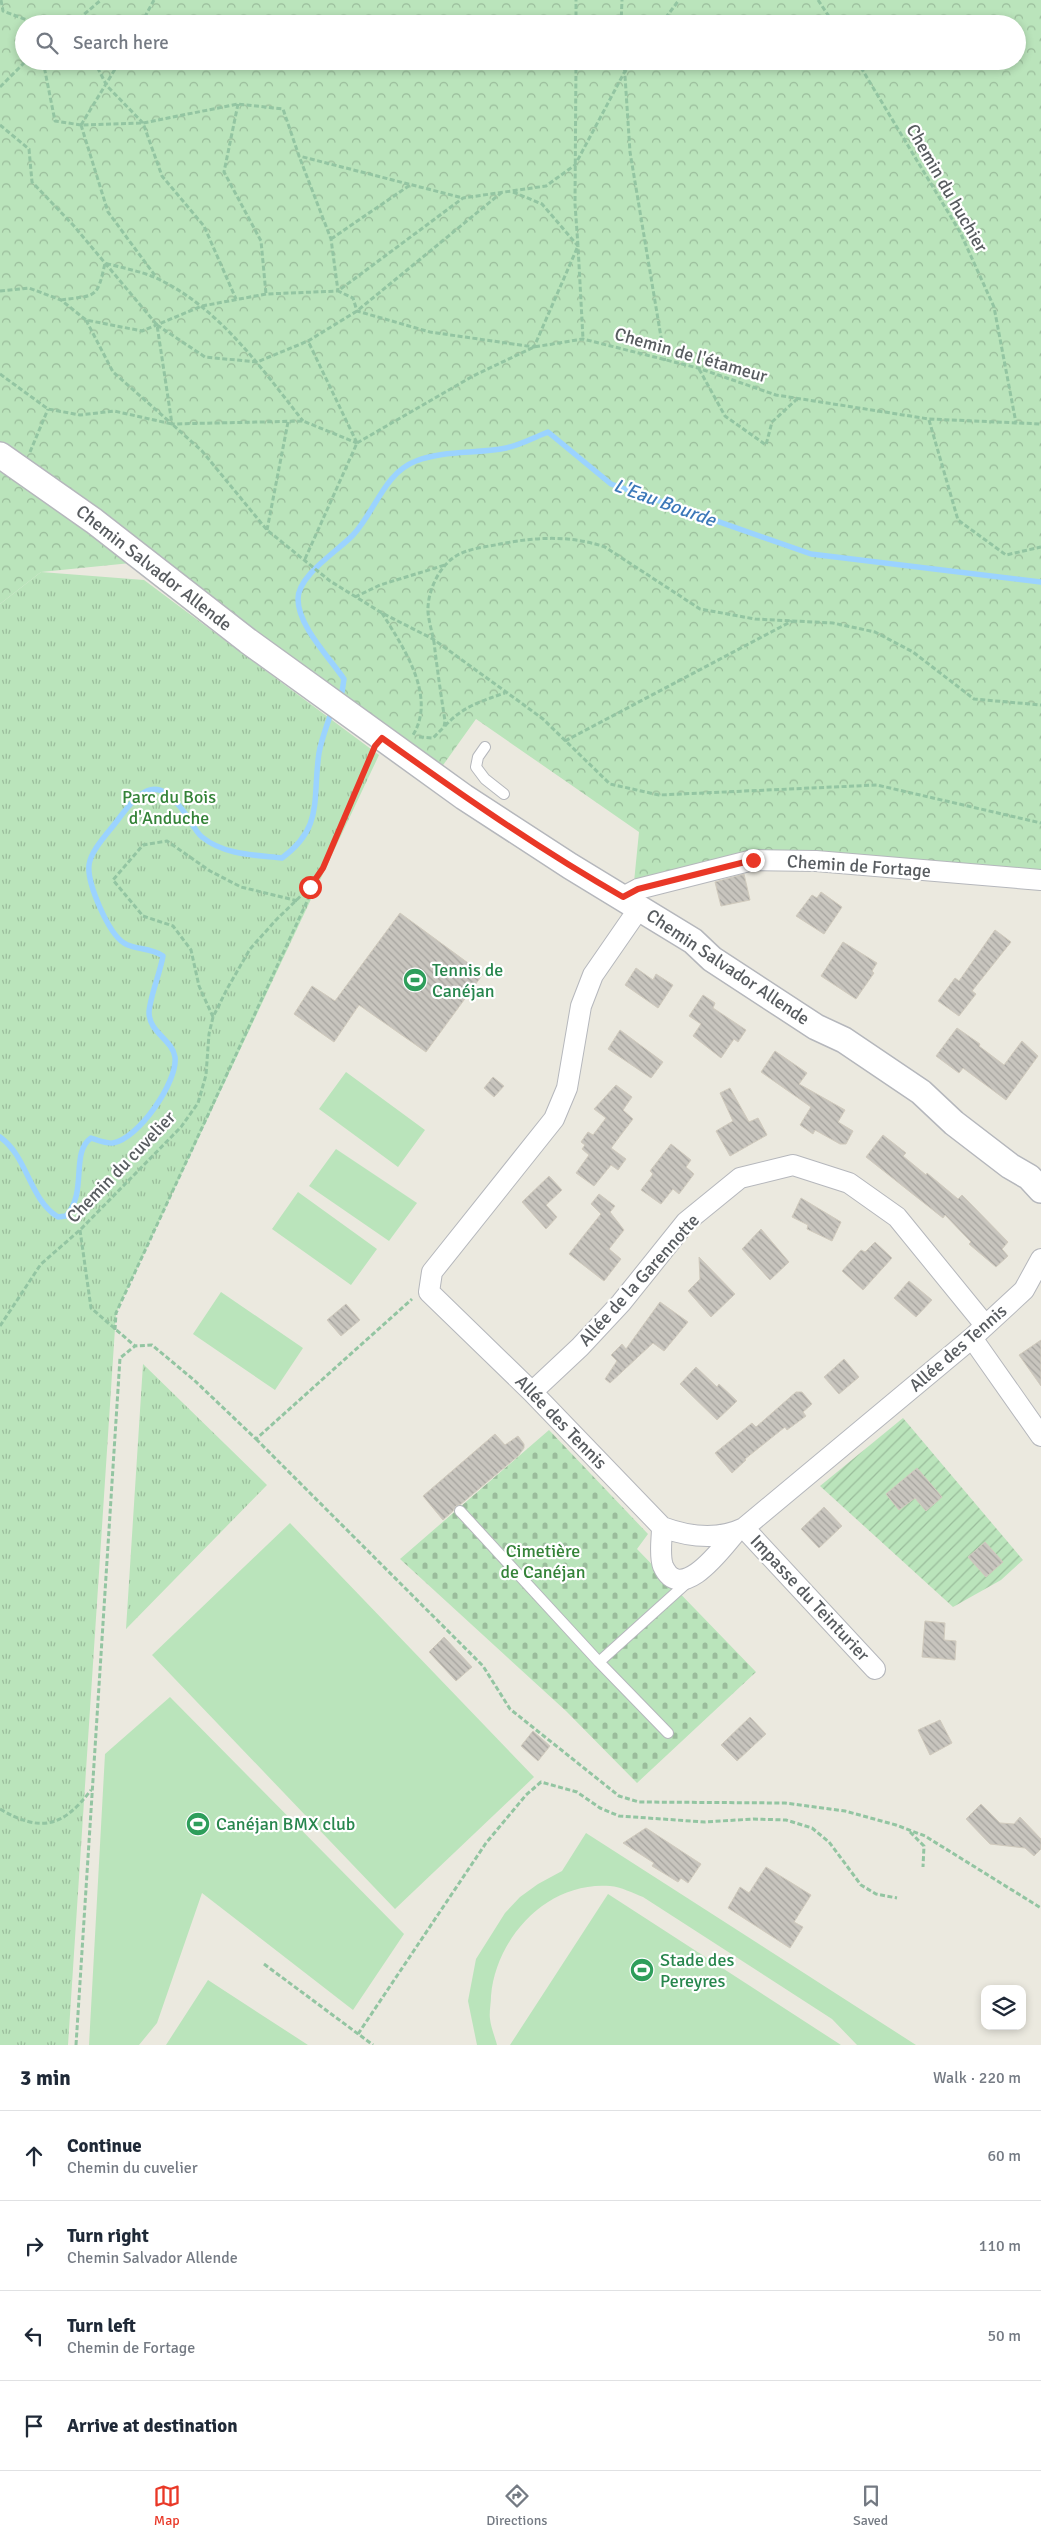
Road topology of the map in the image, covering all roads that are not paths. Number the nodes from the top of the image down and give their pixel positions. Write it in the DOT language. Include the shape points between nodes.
graph roads {
  1 [pos="0,455"];
  2 [pos="485,747"];
  3 [pos="504,794"];
  4 [pos="1041,880"];
  5 [pos="632,902"];
  6 [pos="1041,1190"];
  7 [pos="1041,1259"];
  8 [pos="979,1331"];
  9 [pos="532,1392"];
  10 [pos="1041,1436"];
  11 [pos="460,1511"];
  12 [pos="662,1527"];
  13 [pos="740,1530"];
  14 [pos="690,1579"];
  15 [pos="599,1662"];
  16 [pos="875,1669"];
  17 [pos="668,1733"];
  1 -- 5 [label="street, Chemin Salvador Allende" via="94,521 248,641 357,719 385,733 490,814"];
  2 -- 3 [label="lane" via="476,767"];
  4 -- 5 [label="street, Chemin de Fortage" via="816,861 753,860 638,889"];
  5 -- 6 [label="street, Chemin Salvador Allende" via="693,940 712,960 816,1027 844,1040 921,1092 954,1123 1010,1166 1030,1177"];
  5 -- 9 [label="street, Allée des Tennis" via="593,975 581,1006 567,1088 554,1119 432,1272 429,1292"];
  7 -- 8 [label="street, Allée des Tennis" via="1024,1290"];
  8 -- 9 [label="street, Allée de la Garennotte" via="897,1218 849,1183 793,1165 740,1178 686,1222 621,1303"];
  8 -- 10 [label="street, Allée de la Garennotte"];
  8 -- 13 [label="street, Allée des Tennis"];
  9 -- 12 [label="street, Allée des Tennis"];
  11 -- 15 [label="lane"];
  12 -- 13 [label="street, Allée des Tennis" via="686,1536 711,1536"];
  12 -- 14 [label="street" via="663,1566 670,1575 682,1580"];
  13 -- 14 [label="street"];
  13 -- 16 [label="street, Impasse du Teinturier"];
  14 -- 15 [label="lane"];
  15 -- 17 [label="lane"];
}
